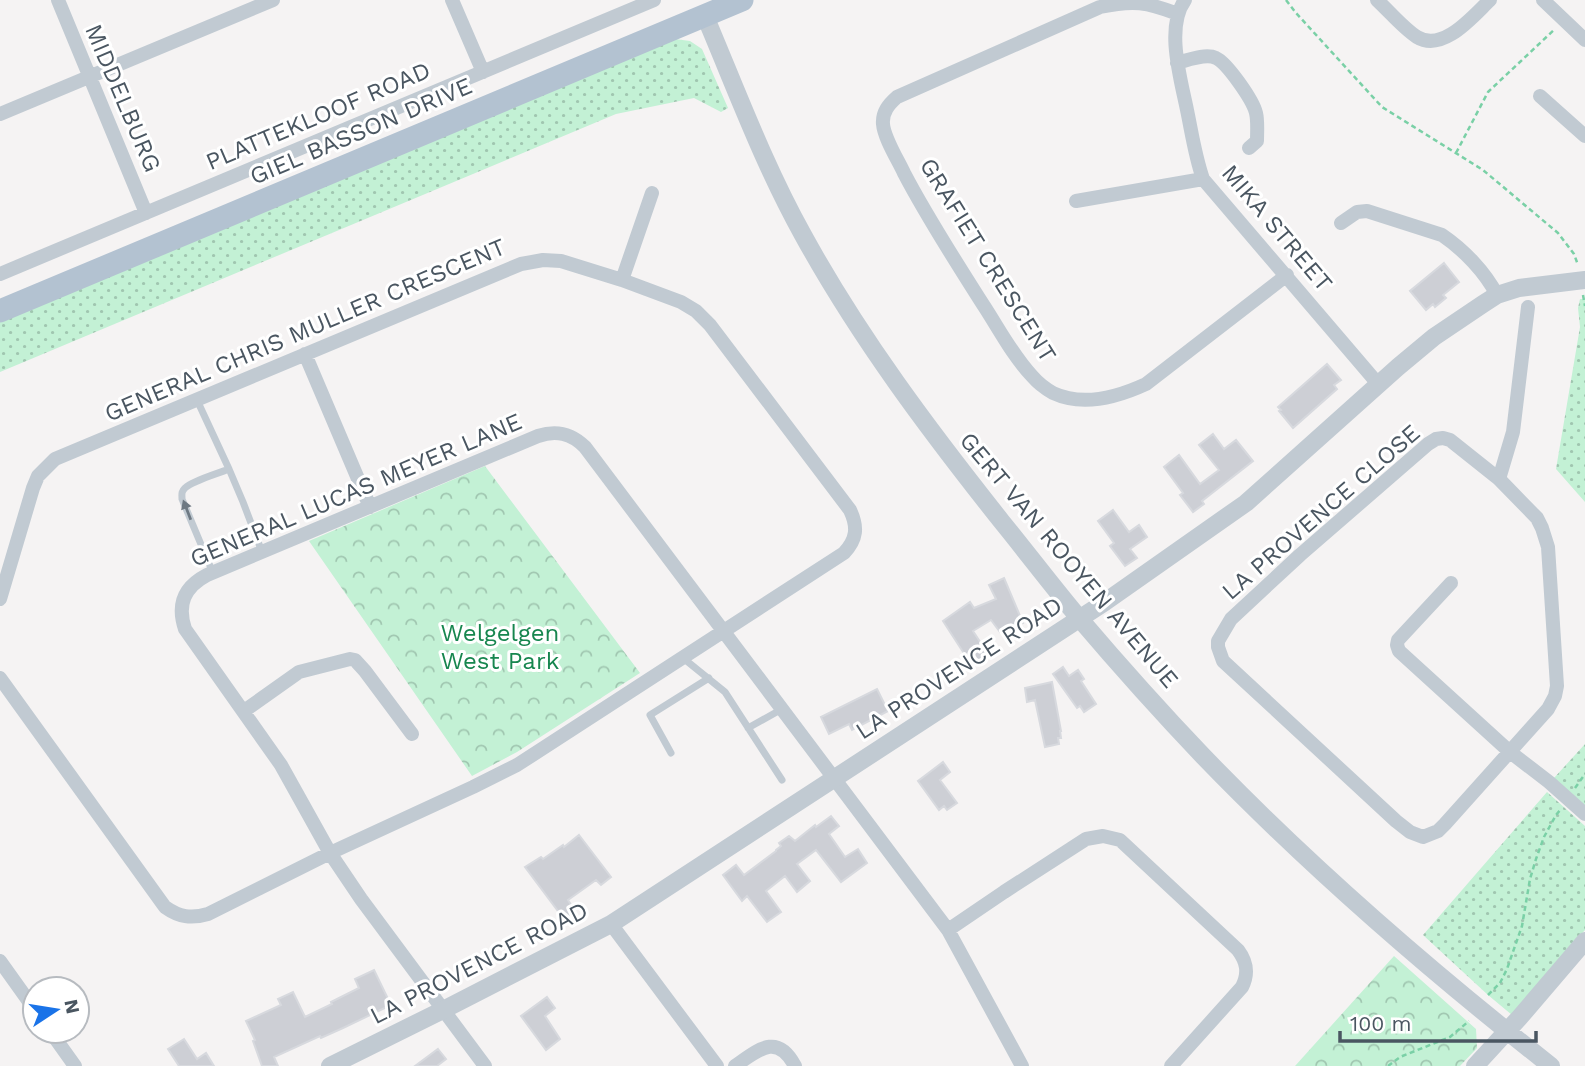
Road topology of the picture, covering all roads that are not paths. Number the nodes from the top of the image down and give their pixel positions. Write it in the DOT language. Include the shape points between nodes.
graph roads {
  1 [pos="58,0"];
  2 [pos="273,0"];
  3 [pos="452,0"];
  4 [pos="654,0"];
  5 [pos="742,0"];
  6 [pos="1185,0"];
  7 [pos="1377,0"];
  8 [pos="1490,0"];
  9 [pos="1543,0"];
  10 [pos="1178,14"];
  11 [pos="705,16"];
  12 [pos="1585,40"];
  13 [pos="1177,63"];
  14 [pos="483,72"];
  15 [pos="90,77"];
  16 [pos="1540,96"];
  17 [pos="0,114"];
  18 [pos="1585,136"];
  19 [pos="1249,148"];
  20 [pos="1203,178"];
  21 [pos="652,193"];
  22 [pos="1076,201"];
  23 [pos="146,213"];
  24 [pos="1341,223"];
  25 [pos="0,274"];
  26 [pos="1287,275"];
  27 [pos="622,280"];
  28 [pos="1582,280"];
  29 [pos="1497,295"];
  30 [pos="1528,307"];
  31 [pos="0,311"];
  32 [pos="305,354"];
  33 [pos="1379,385"];
  34 [pos="197,399"];
  35 [pos="229,469"];
  36 [pos="1499,479"];
  37 [pos="370,507"];
  38 [pos="262,552"];
  39 [pos="6,558"];
  40 [pos="213,573"];
  41 [pos="1451,583"];
  42 [pos="0,599"];
  43 [pos="1080,619"];
  44 [pos="724,631"];
  45 [pos="683,658"];
  46 [pos="0,678"];
  47 [pos="709,678"];
  48 [pos="782,709"];
  49 [pos="244,711"];
  50 [pos="748,728"];
  51 [pos="412,734"];
  52 [pos="1510,751"];
  53 [pos="671,753"];
  54 [pos="834,778"];
  55 [pos="782,780"];
  56 [pos="1585,814"];
  57 [pos="330,853"];
  58 [pos="611,924"];
  59 [pos="948,930"];
  60 [pos="1585,941"];
  61 [pos="0,961"];
  62 [pos="21,990"];
  63 [pos="443,1010"];
  64 [pos="1508,1031"];
  65 [pos="60,1045"];
  66 [pos="75,1066"];
  67 [pos="330,1066"];
  68 [pos="485,1066"];
  69 [pos="717,1066"];
  70 [pos="735,1066"];
  71 [pos="795,1066"];
  72 [pos="1023,1066"];
  73 [pos="1171,1066"];
  74 [pos="1475,1066"];
  75 [pos="1551,1066"];
  1 -- 15 [label="street, MIDDELBURG"];
  2 -- 15 [label="street"];
  3 -- 14 [label="street"];
  4 -- 14 [label="street, PLATTEKLOOF ROAD"];
  5 -- 11 [label="main road, GIEL BASSON DRIVE"];
  6 -- 10 [label="street, MIKA STREET"];
  7 -- 8 [label="street" via="1427,41 1455,33"];
  9 -- 12 [label="street"];
  10 -- 13 [label="street, MIKA STREET"];
  10 -- 26 [label="street, GRAFIET CRESCENT" via="1143,1 1100,7 897,97 887,106 883,126 926,215 1002,334 1034,379 1068,398 1099,399 1146,384"];
  11 -- 31 [label="main road, GIEL BASSON DRIVE"];
  11 -- 43 [label="street, GERT VAN ROOYEN AVENUE" via="772,173 833,287 900,390"];
  13 -- 19 [label="street" via="1211,57 1223,63 1256,113 1257,141"];
  13 -- 20 [label="street, MIKA STREET"];
  14 -- 23 [label="street, PLATTEKLOOF ROAD"];
  15 -- 17 [label="street"];
  15 -- 23 [label="street, MIDDELBURG"];
  16 -- 18 [label="street"];
  20 -- 22 [label="street"];
  20 -- 26 [label="street, MIKA STREET"];
  21 -- 27 [label="street"];
  23 -- 25 [label="street, PLATTEKLOOF ROAD"];
  24 -- 29 [label="street" via="1367,211 1442,235 1489,281"];
  26 -- 33 [label="street, MIKA STREET"];
  27 -- 32 [label="street, GENERAL CHRIS MULLER CRESCENT" via="561,261 521,264"];
  27 -- 44 [label="street, GENERAL CHRIS MULLER CRESCENT" via="681,302 710,325 855,520 854,540 844,553"];
  28 -- 29 [label="street, LA PROVENCE ROAD"];
  29 -- 33 [label="street, LA PROVENCE ROAD" via="1434,337"];
  30 -- 36 [label="street" via="1513,432"];
  32 -- 34 [label="street, GENERAL CHRIS MULLER CRESCENT"];
  32 -- 37 [label="street"];
  33 -- 43 [label="street, LA PROVENCE ROAD" via="1246,503"];
  34 -- 35 [label="lane"];
  34 -- 39 [label="street, GENERAL CHRIS MULLER CRESCENT" via="55,459 38,475"];
  35 -- 38 [label="lane"];
  40 -- 35 [label="lane, one-way" via="182,495 185,488"];
  36 -- 52 [label="street, LA PROVENCE CLOSE" via="1537,518 1548,547 1557,686 1548,709"];
  36 -- 52 [label="street, LA PROVENCE CLOSE" via="1450,440 1436,439 1231,619 1218,647 1223,660 1396,821 1423,837 1445,824"];
  37 -- 38 [label="street, GENERAL LUCAS MEYER LANE"];
  37 -- 44 [label="street, GENERAL LUCAS MEYER LANE" via="548,433 562,433 585,447"];
  38 -- 40 [label="street, GENERAL LUCAS MEYER LANE"];
  39 -- 42 [label="street, GENERAL CHRIS MULLER CRESCENT"];
  40 -- 49 [label="street, GENERAL LUCAS MEYER LANE" via="197,580 186,593 182,622"];
  41 -- 52 [label="street" via="1397,645"];
  43 -- 54 [label="street, LA PROVENCE ROAD"];
  43 -- 64 [label="street, GERT VAN ROOYEN AVENUE" via="1295,848"];
  44 -- 45 [label="street, GENERAL CHRIS MULLER CRESCENT"];
  44 -- 48 [label="street, GENERAL LUCAS MEYER LANE"];
  45 -- 47 [label="lane"];
  45 -- 57 [label="street, GENERAL CHRIS MULLER CRESCENT" via="517,765"];
  46 -- 57 [label="street" via="157,897 173,912 190,918 208,914"];
  47 -- 50 [label="lane" via="725,692"];
  47 -- 53 [label="lane" via="650,715"];
  48 -- 50 [label="lane"];
  48 -- 54 [label="street, GENERAL LUCAS MEYER LANE"];
  49 -- 51 [label="street" via="299,672 355,660"];
  49 -- 57 [label="street, GENERAL LUCAS MEYER LANE" via="281,765"];
  50 -- 55 [label="lane"];
  52 -- 56 [label="street"];
  54 -- 58 [label="street, LA PROVENCE ROAD"];
  54 -- 59 [label="street, GENERAL LUCAS MEYER LANE"];
  57 -- 63 [label="street, GENERAL LUCAS MEYER LANE"];
  58 -- 63 [label="street, LA PROVENCE ROAD"];
  58 -- 69 [label="street"];
  59 -- 72 [label="street, GENERAL LUCAS MEYER LANE"];
  59 -- 73 [label="street" via="1086,839 1120,840 1238,950 1246,966 1242,987"];
  60 -- 64 [label="street"];
  61 -- 62 [label="street"];
  63 -- 67 [label="street, LA PROVENCE ROAD"];
  63 -- 68 [label="street, GENERAL LUCAS MEYER LANE"];
  64 -- 74 [label="street"];
  64 -- 75 [label="street, GERT VAN ROOYEN AVENUE"];
  65 -- 66 [label="street"];
  70 -- 71 [label="street" via="769,1046 789,1055"];
}
